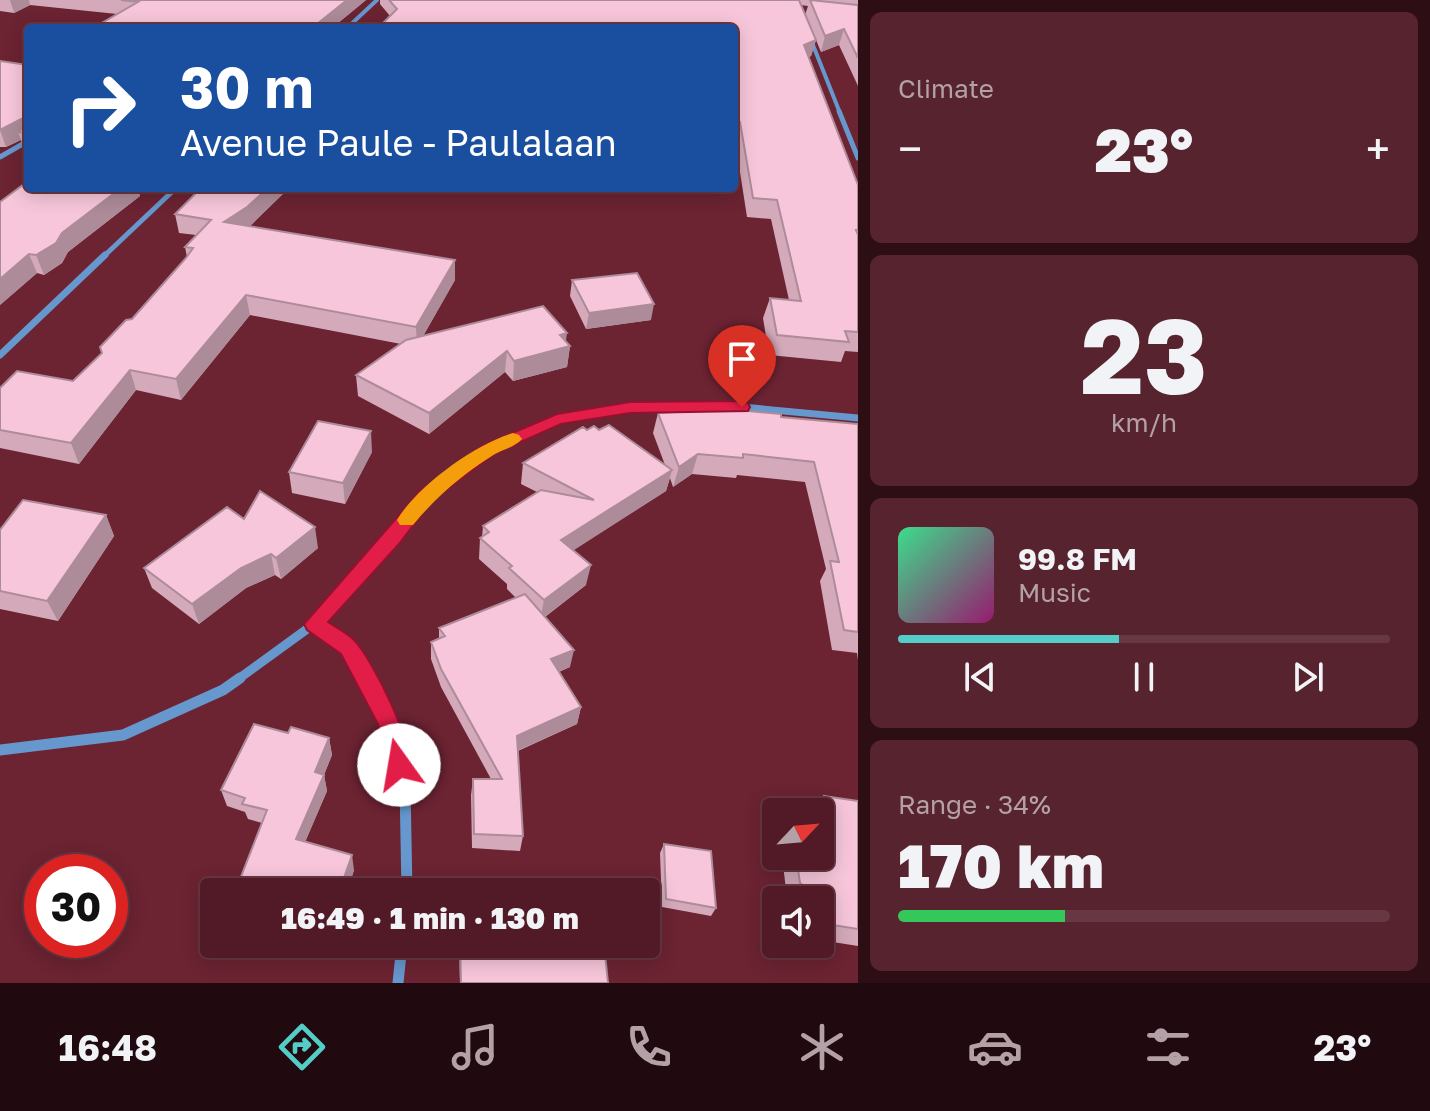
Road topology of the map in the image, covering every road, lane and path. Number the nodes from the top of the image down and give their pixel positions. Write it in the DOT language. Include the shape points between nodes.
graph roads {
  1 [pos="377,0"];
  2 [pos="351,24"];
  3 [pos="806,26"];
  4 [pos="24,143"];
  5 [pos="0,157"];
  6 [pos="858,158"];
  7 [pos="172,192"];
  8 [pos="0,355"];
  9 [pos="858,418"];
  10 [pos="314,624"];
  11 [pos="0,750"];
  12 [pos="407,878"];
  13 [pos="401,958"];
  14 [pos="398,983"];
  1 -- 2 [label="street"];
  3 -- 6 [label="street"];
  4 -- 5 [label="street"];
  7 -- 8 [label="street"];
  9 -- 10 [label="street" via="714,407 630,407 557,419 490,449 427,495"];
  10 -- 11 [label="street" via="223,690 123,735"];
  10 -- 12 [label="street" via="348,648 389,722 405,786"];
  13 -- 14 [label="street"];
}
